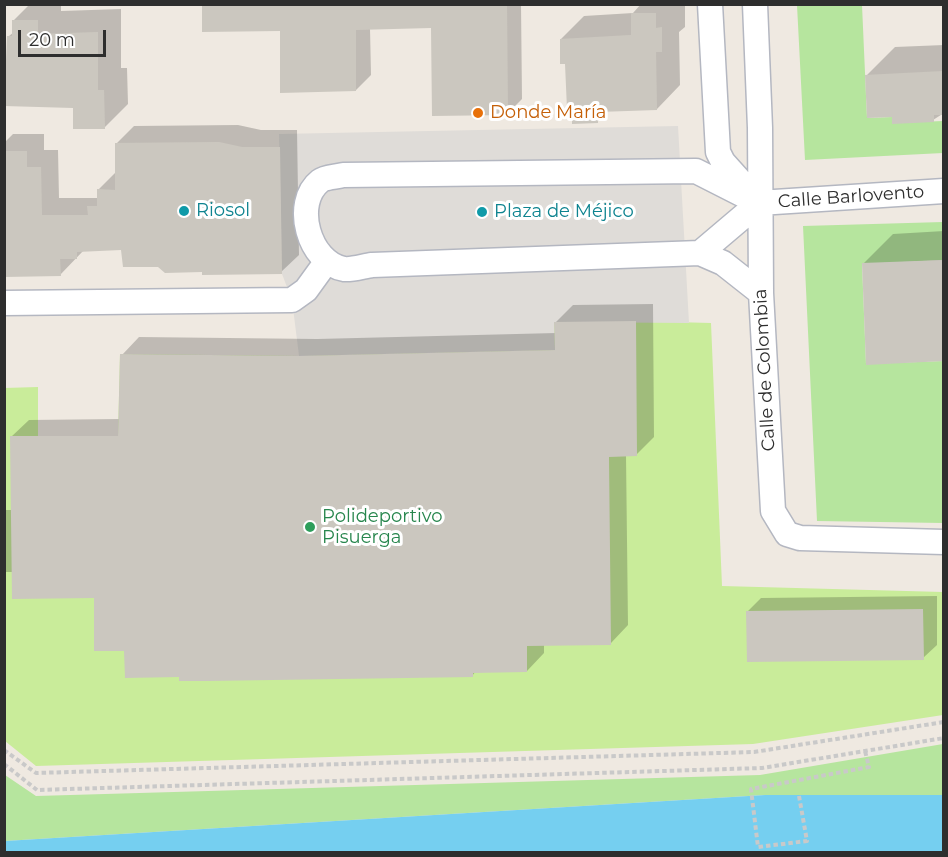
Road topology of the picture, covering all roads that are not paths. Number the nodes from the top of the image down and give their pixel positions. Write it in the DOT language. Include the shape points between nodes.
graph roads {
  1 [pos="710,4"];
  2 [pos="755,4"];
  3 [pos="944,191"];
  4 [pos="759,203"];
  5 [pos="700,253"];
  6 [pos="327,261"];
  7 [pos="761,293"];
  8 [pos="4,303"];
  9 [pos="944,542"];
  1 -- 4 [label="street" via="718,152"];
  2 -- 4 [label="street, Calle de Colombia"];
  3 -- 4 [label="street, Calle Barlovento"];
  4 -- 5 [label="street"];
  4 -- 6 [label="street" via="696,171 343,175 321,180 310,194 305,223"];
  4 -- 7 [label="street, Calle de Colombia"];
  5 -- 6 [label="street" via="344,269"];
  5 -- 7 [label="street" via="723,262"];
  6 -- 8 [label="street" via="306,290 292,300"];
  7 -- 9 [label="street, Calle de Colombia" via="771,499 773,511 787,534 816,540"];
}
